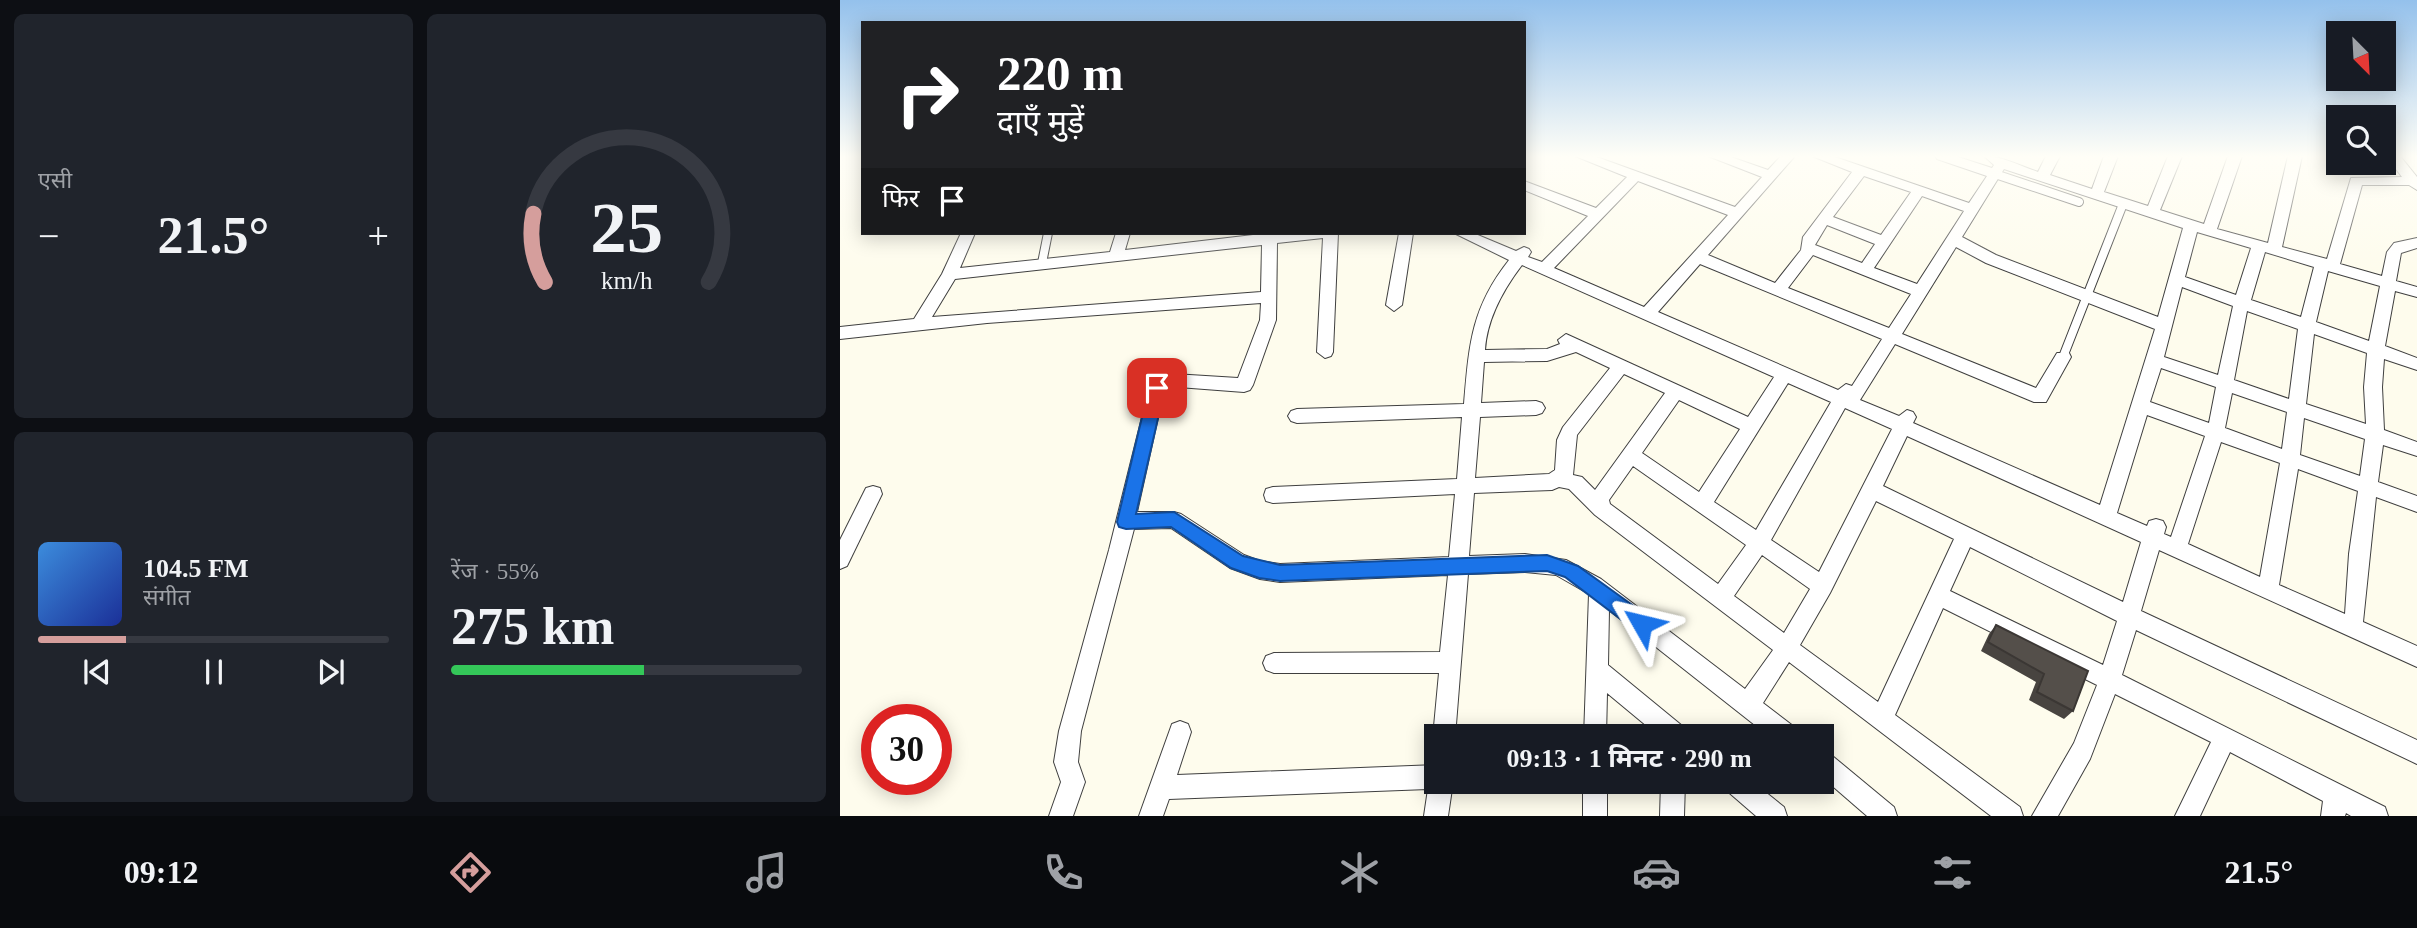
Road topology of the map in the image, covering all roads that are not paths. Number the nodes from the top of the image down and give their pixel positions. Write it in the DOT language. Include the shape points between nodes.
graph roads {
  1 [pos="1547,194"];
  2 [pos="1617,194"];
  3 [pos="1685,194"];
  4 [pos="1754,194"];
  5 [pos="1843,194"];
  6 [pos="1917,194"];
  7 [pos="1928,194"];
  8 [pos="1981,194"];
  9 [pos="2062,194"];
  10 [pos="2093,194"];
  11 [pos="2160,194"];
  12 [pos="2222,194"];
  13 [pos="2283,194"];
  14 [pos="2354,194"];
  15 [pos="2096,195"];
  16 [pos="2079,202"];
  17 [pos="2123,204"];
  18 [pos="1973,209"];
  19 [pos="1737,213"];
  20 [pos="2152,213"];
  21 [pos="1597,214"];
  22 [pos="1824,219"];
  23 [pos="2191,226"];
  24 [pos="2209,231"];
  25 [pos="967,235"];
  26 [pos="1048,235"];
  27 [pos="1122,235"];
  28 [pos="1303,235"];
  29 [pos="1331,235"];
  30 [pos="1406,235"];
  31 [pos="1466,235"];
  32 [pos="1482,235"];
  33 [pos="1270,238"];
  34 [pos="1954,239"];
  35 [pos="1188,240"];
  36 [pos="1885,242"];
  37 [pos="2417,243"];
  38 [pos="2267,248"];
  39 [pos="1810,249"];
  40 [pos="1116,255"];
  41 [pos="1521,255"];
  42 [pos="1698,257"];
  43 [pos="1042,264"];
  44 [pos="2328,264"];
  45 [pos="1546,266"];
  46 [pos="1865,270"];
  47 [pos="950,274"];
  48 [pos="2177,280"];
  49 [pos="2390,284"];
  50 [pos="1778,290"];
  51 [pos="1922,292"];
  52 [pos="2417,292"];
  53 [pos="2085,296"];
  54 [pos="1269,297"];
  55 [pos="2241,302"];
  56 [pos="1394,305"];
  57 [pos="1650,311"];
  58 [pos="920,323"];
  59 [pos="2307,326"];
  60 [pos="2165,327"];
  61 [pos="840,332"];
  62 [pos="1893,337"];
  63 [pos="2376,350"];
  64 [pos="1325,352"];
  65 [pos="1475,356"];
  66 [pos="2063,357"];
  67 [pos="2155,360"];
  68 [pos="2417,365"];
  69 [pos="1621,366"];
  70 [pos="1785,374"];
  71 [pos="2227,384"];
  72 [pos="1676,391"];
  73 [pos="1848,395"];
  74 [pos="2141,407"];
  75 [pos="1536,408"];
  76 [pos="2296,408"];
  77 [pos="1469,410"];
  78 [pos="1297,416"];
  79 [pos="1905,422"];
  80 [pos="1751,426"];
  81 [pos="2215,433"];
  82 [pos="2375,434"];
  83 [pos="2417,449"];
  84 [pos="1630,455"];
  85 [pos="2290,460"];
  86 [pos="1558,479"];
  87 [pos="1465,487"];
  88 [pos="2370,487"];
  89 [pos="1872,490"];
  90 [pos="873,494"];
  91 [pos="1273,495"];
  92 [pos="1598,504"];
  93 [pos="1702,504"];
  94 [pos="2417,505"];
  95 [pos="2108,512"];
  96 [pos="1126,522"];
  97 [pos="2154,532"];
  98 [pos="1965,536"];
  99 [pos="2181,538"];
  100 [pos="1759,542"];
  101 [pos="840,560"];
  102 [pos="1459,566"];
  103 [pos="2269,584"];
  104 [pos="1824,586"];
  105 [pos="1599,591"];
  106 [pos="1938,595"];
  107 [pos="1720,599"];
  108 [pos="2355,616"];
  109 [pos="2129,617"];
  110 [pos="2417,645"];
  111 [pos="1787,650"];
  112 [pos="2417,657"];
  113 [pos="1450,662"];
  114 [pos="1274,663"];
  115 [pos="1597,670"];
  116 [pos="2109,680"];
  117 [pos="1748,705"];
  118 [pos="1881,720"];
  119 [pos="1445,724"];
  120 [pos="1595,724"];
  121 [pos="1662,724"];
  122 [pos="1772,724"];
  123 [pos="1180,732"];
  124 [pos="2225,737"];
  125 [pos="2417,752"];
  126 [pos="1834,772"];
  127 [pos="1424,778"];
  128 [pos="1161,788"];
  129 [pos="1439,794"];
  130 [pos="1595,794"];
  131 [pos="1673,794"];
  132 [pos="1748,794"];
  133 [pos="2335,806"];
  134 [pos="1061,816"];
  135 [pos="1152,816"];
  136 [pos="1436,816"];
  137 [pos="1595,816"];
  138 [pos="1672,816"];
  139 [pos="1775,816"];
  140 [pos="1885,816"];
  141 [pos="2011,816"];
  142 [pos="2044,816"];
  143 [pos="2187,816"];
  144 [pos="2376,816"];
  1 -- 21 [label="street"];
  2 -- 21 [label="street"];
  3 -- 19 [label="street"];
  4 -- 19 [label="street"];
  5 -- 22 [label="street"];
  6 -- 36 [label="street"];
  7 -- 18 [label="street"];
  8 -- 18 [label="street"];
  9 -- 16 [label="lane"];
  10 -- 15 [label="street"];
  11 -- 20 [label="street"];
  12 -- 24 [label="street"];
  13 -- 38 [label="street"];
  14 -- 44 [label="street"];
  15 -- 17 [label="street"];
  17 -- 20 [label="street"];
  17 -- 53 [label="lane"];
  18 -- 34 [label="street"];
  19 -- 42 [label="street"];
  20 -- 23 [label="street"];
  21 -- 45 [label="street"];
  22 -- 36 [label="street"];
  22 -- 39 [label="street" via="1808,240"];
  23 -- 24 [label="street"];
  23 -- 48 [label="street"];
  24 -- 38 [label="street"];
  25 -- 47 [label="street"];
  26 -- 43 [label="lane"];
  27 -- 40 [label="street"];
  28 -- 33 [label="street"];
  29 -- 64 [label="street"];
  30 -- 56 [label="street"];
  31 -- 41 [label="street"];
  32 -- 41 [label="street"];
  33 -- 35 [label="street"];
  33 -- 54 [label="street"];
  34 -- 51 [label="street"];
  34 -- 53 [label="street" via="1991,259"];
  35 -- 40 [label="street"];
  36 -- 46 [label="street"];
  37 -- 49 [label="street" via="2395,249"];
  38 -- 44 [label="street"];
  38 -- 55 [label="street"];
  39 -- 46 [label="street"];
  39 -- 50 [label="street"];
  40 -- 43 [label="street"];
  41 -- 45 [label="street"];
  41 -- 65 [label="street" via="1487,306"];
  42 -- 50 [label="street"];
  42 -- 57 [label="street"];
  43 -- 47 [label="street"];
  44 -- 49 [label="street"];
  44 -- 59 [label="street"];
  45 -- 57 [label="street"];
  46 -- 51 [label="street"];
  47 -- 58 [label="street"];
  48 -- 55 [label="street"];
  48 -- 60 [label="street"];
  49 -- 52 [label="street"];
  49 -- 63 [label="street"];
  50 -- 62 [label="street"];
  51 -- 62 [label="street"];
  53 -- 60 [label="street"];
  53 -- 66 [label="lane"];
  54 -- 58 [label="street"];
  54 -- 96 [label="street" via="1268,320 1244,384 1149,383"];
  55 -- 59 [label="street"];
  55 -- 71 [label="street"];
  57 -- 70 [label="street"];
  57 -- 73 [label="street"];
  58 -- 61 [label="street"];
  59 -- 63 [label="street"];
  59 -- 76 [label="street"];
  60 -- 67 [label="street"];
  62 -- 66 [label="street" via="2040,397"];
  62 -- 73 [label="street"];
  63 -- 68 [label="street"];
  63 -- 82 [label="street"];
  65 -- 69 [label="street" via="1547,355 1572,343"];
  65 -- 77 [label="street"];
  67 -- 71 [label="street"];
  67 -- 74 [label="street"];
  69 -- 72 [label="street"];
  69 -- 86 [label="street" via="1569,432 1564,474"];
  70 -- 73 [label="street"];
  70 -- 80 [label="street"];
  71 -- 76 [label="street"];
  71 -- 81 [label="street"];
  72 -- 80 [label="street"];
  72 -- 84 [label="street"];
  73 -- 79 [label="street"];
  73 -- 100 [label="street"];
  74 -- 81 [label="street"];
  74 -- 95 [label="street"];
  75 -- 77 [label="street"];
  76 -- 82 [label="street"];
  76 -- 85 [label="street"];
  77 -- 78 [label="street"];
  77 -- 87 [label="street"];
  79 -- 89 [label="street"];
  79 -- 95 [label="street"];
  80 -- 93 [label="street"];
  81 -- 85 [label="street"];
  81 -- 99 [label="street"];
  82 -- 83 [label="street"];
  82 -- 88 [label="street"];
  84 -- 92 [label="street"];
  84 -- 93 [label="street"];
  85 -- 88 [label="street"];
  85 -- 103 [label="street"];
  86 -- 87 [label="street"];
  86 -- 92 [label="street" via="1575,483"];
  87 -- 91 [label="street"];
  87 -- 102 [label="street"];
  88 -- 94 [label="street"];
  88 -- 108 [label="street"];
  89 -- 98 [label="street"];
  89 -- 104 [label="street"];
  90 -- 101 [label="street"];
  92 -- 107 [label="street"];
  93 -- 100 [label="street"];
  95 -- 97 [label="street"];
  96 -- 102 [label="street" via="1174,520 1237,562 1280,573"];
  96 -- 134 [label="street" via="1070,732 1066,761 1073,782"];
  97 -- 99 [label="street"];
  97 -- 103 [label="street"];
  97 -- 109 [label="street"];
  98 -- 106 [label="street"];
  98 -- 109 [label="street"];
  99 -- 103 [label="street"];
  100 -- 104 [label="street"];
  100 -- 107 [label="street"];
  102 -- 105 [label="street" via="1547,563"];
  102 -- 113 [label="street"];
  103 -- 108 [label="street"];
  103 -- 112 [label="street"];
  104 -- 111 [label="street"];
  105 -- 115 [label="street"];
  105 -- 117 [label="street"];
  106 -- 116 [label="street"];
  106 -- 118 [label="street"];
  107 -- 111 [label="street"];
  108 -- 110 [label="street"];
  109 -- 116 [label="street"];
  109 -- 125 [label="street"];
  111 -- 117 [label="street"];
  111 -- 118 [label="street"];
  113 -- 114 [label="street"];
  113 -- 119 [label="street"];
  115 -- 120 [label="street"];
  115 -- 121 [label="street"];
  116 -- 124 [label="street"];
  116 -- 142 [label="street" via="2068,778"];
  117 -- 122 [label="street"];
  118 -- 141 [label="street"];
  123 -- 128 [label="street"];
  124 -- 133 [label="street"];
  124 -- 143 [label="street"];
  126 -- 140 [label="street"];
  127 -- 128 [label="street"];
  128 -- 135 [label="street"];
  129 -- 136 [label="street"];
  130 -- 137 [label="street"];
  131 -- 138 [label="street"];
  132 -- 139 [label="street"];
  133 -- 144 [label="street"];
}
